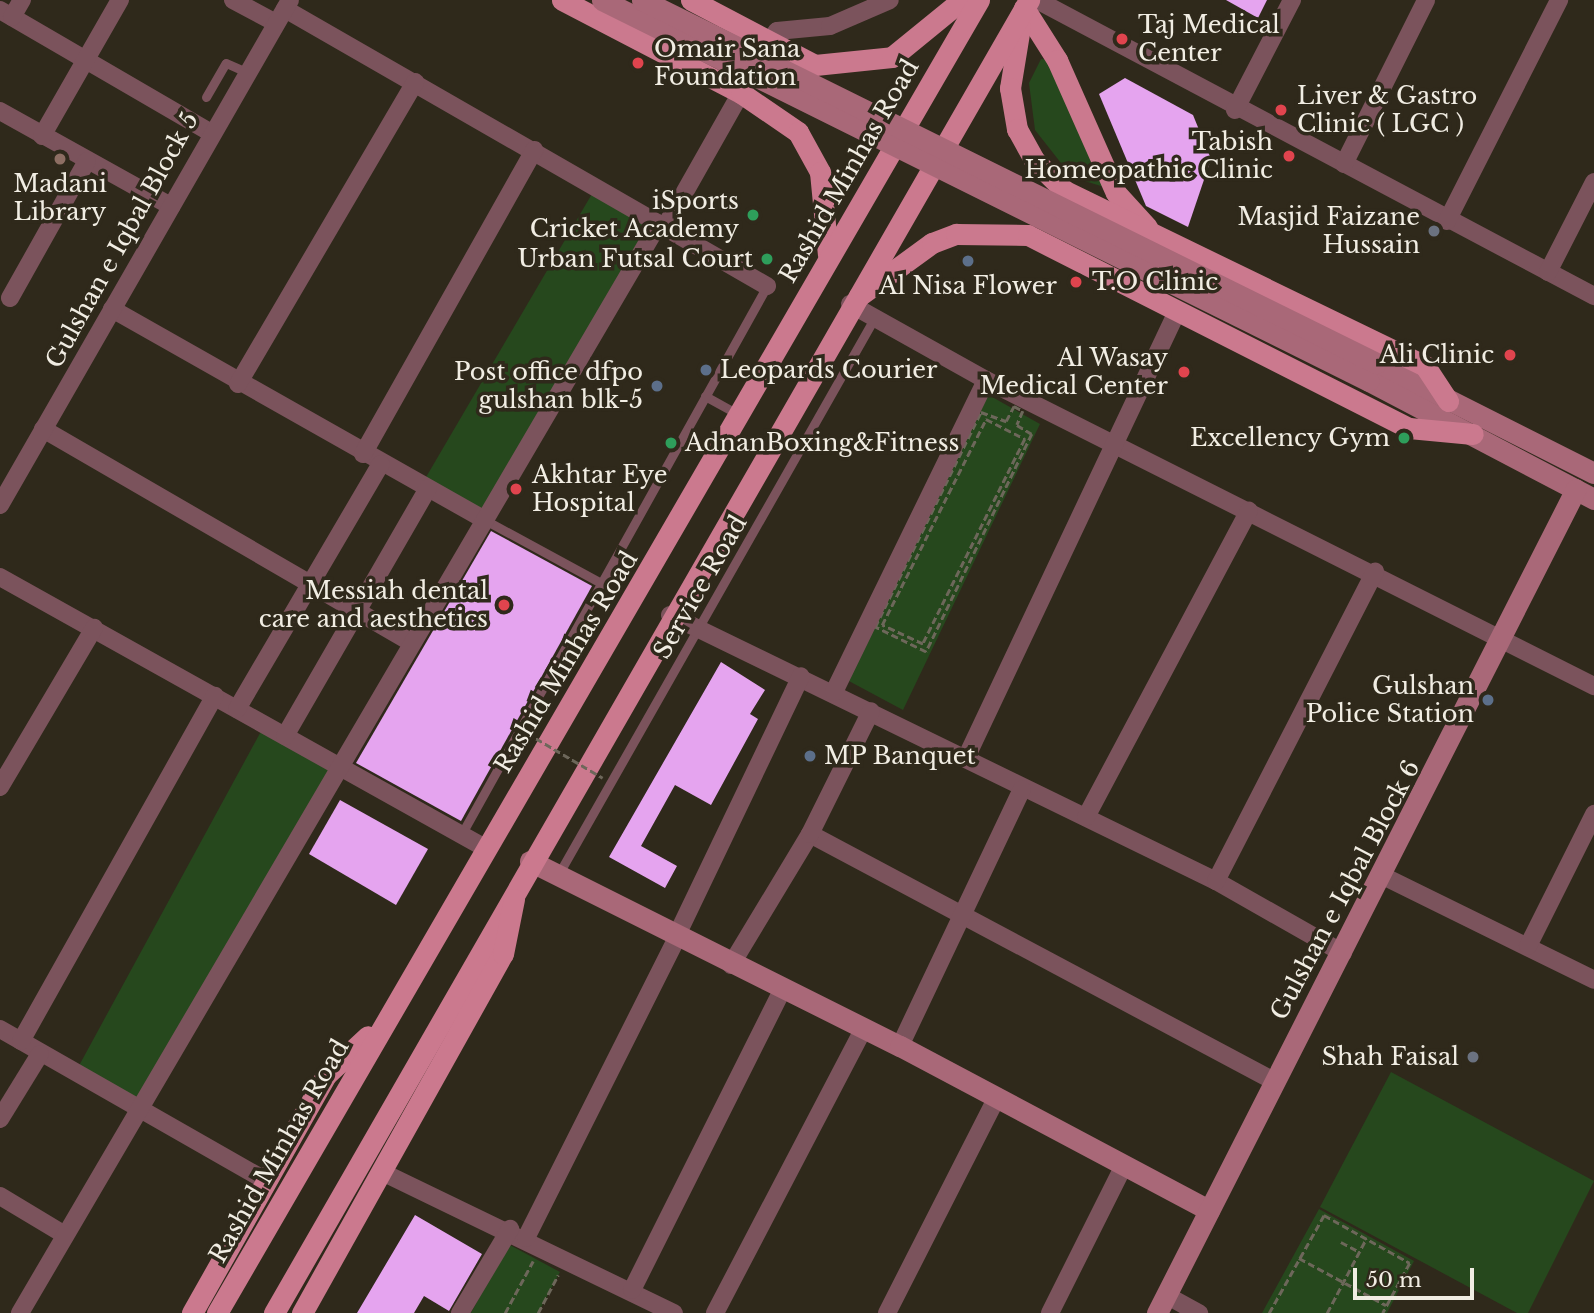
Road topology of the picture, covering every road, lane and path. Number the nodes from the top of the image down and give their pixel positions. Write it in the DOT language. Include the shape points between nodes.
graph roads {
  1 [pos="22,0"];
  2 [pos="120,0"];
  3 [pos="233,0"];
  4 [pos="562,0"];
  5 [pos="602,0"];
  6 [pos="642,0"];
  7 [pos="691,0"];
  8 [pos="890,0"];
  9 [pos="962,0"];
  10 [pos="979,0"];
  11 [pos="1292,0"];
  12 [pos="1426,0"];
  13 [pos="1559,0"];
  14 [pos="1030,3"];
  15 [pos="284,11"];
  16 [pos="4,14"];
  17 [pos="768,40"];
  18 [pos="86,63"];
  19 [pos="246,72"];
  20 [pos="415,82"];
  21 [pos="741,93"];
  22 [pos="206,97"];
  23 [pos="1235,110"];
  24 [pos="0,111"];
  25 [pos="210,132"];
  26 [pos="42,136"];
  27 [pos="534,150"];
  28 [pos="87,161"];
  29 [pos="1344,164"];
  30 [pos="1594,182"];
  31 [pos="171,206"];
  32 [pos="1447,220"];
  33 [pos="662,225"];
  34 [pos="1155,236"];
  35 [pos="828,257"];
  36 [pos="1548,272"];
  37 [pos="767,286"];
  38 [pos="1594,296"];
  39 [pos="10,298"];
  40 [pos="850,304"];
  41 [pos="112,309"];
  42 [pos="1177,312"];
  43 [pos="875,317"];
  44 [pos="1372,372"];
  45 [pos="986,380"];
  46 [pos="238,384"];
  47 [pos="705,396"];
  48 [pos="1448,401"];
  49 [pos="743,417"];
  50 [pos="1006,421"];
  51 [pos="1001,427"];
  52 [pos="43,429"];
  53 [pos="1473,434"];
  54 [pos="1119,442"];
  55 [pos="363,454"];
  56 [pos="381,464"];
  57 [pos="1592,466"];
  58 [pos="428,488"];
  59 [pos="1585,494"];
  60 [pos="0,505"];
  61 [pos="1250,511"];
  62 [pos="485,520"];
  63 [pos="1375,572"];
  64 [pos="0,577"];
  65 [pos="601,583"];
  66 [pos="310,584"];
  67 [pos="357,611"];
  68 [pos="670,615"];
  69 [pos="94,628"];
  70 [pos="697,631"];
  71 [pos="1504,639"];
  72 [pos="411,642"];
  73 [pos="801,676"];
  74 [pos="1594,686"];
  75 [pos="834,692"];
  76 [pos="215,696"];
  77 [pos="237,709"];
  78 [pos="871,711"];
  79 [pos="527,733"];
  80 [pos="285,736"];
  81 [pos="966,758"];
  82 [pos="338,765"];
  83 [pos="603,778"];
  84 [pos="0,787"];
  85 [pos="1022,789"];
  86 [pos="1594,814"];
  87 [pos="1086,817"];
  88 [pos="810,834"];
  89 [pos="461,835"];
  90 [pos="485,848"];
  91 [pos="530,861"];
  92 [pos="558,875"];
  93 [pos="1383,876"];
  94 [pos="1216,881"];
  95 [pos="517,884"];
  96 [pos="958,914"];
  97 [pos="677,937"];
  98 [pos="1528,946"];
  99 [pos="1343,953"];
  100 [pos="731,965"];
  101 [pos="1594,980"];
  102 [pos="783,988"];
  103 [pos="383,1022"];
  104 [pos="864,1028"];
  105 [pos="0,1029"];
  106 [pos="22,1041"];
  107 [pos="900,1046"];
  108 [pos="40,1054"];
  109 [pos="1274,1081"];
  110 [pos="995,1101"];
  111 [pos="137,1108"];
  112 [pos="0,1119"];
  113 [pos="1123,1167"];
  114 [pos="384,1173"];
  115 [pos="265,1180"];
  116 [pos="0,1196"];
  117 [pos="1209,1210"];
  118 [pos="510,1228"];
  119 [pos="65,1234"];
  120 [pos="526,1238"];
  121 [pos="1366,1239"];
  122 [pos="1341,1242"];
  123 [pos="1360,1252"];
  124 [pos="1299,1258"];
  125 [pos="543,1263"];
  126 [pos="551,1268"];
  127 [pos="632,1290"];
  128 [pos="1161,1304"];
  129 [pos="1387,1306"];
  130 [pos="646,1307"];
  131 [pos="20,1313"];
  132 [pos="192,1313"];
  133 [pos="217,1313"];
  134 [pos="274,1313"];
  135 [pos="302,1313"];
  136 [pos="460,1313"];
  137 [pos="505,1313"];
  138 [pos="538,1313"];
  139 [pos="674,1313"];
  140 [pos="715,1313"];
  141 [pos="887,1313"];
  142 [pos="1050,1313"];
  143 [pos="1199,1313"];
  144 [pos="1269,1313"];
  145 [pos="1327,1313"];
  146 [pos="1383,1313"];
  1 -- 16 [label="street"];
  2 -- 18 [label="street"];
  3 -- 15 [label="street"];
  4 -- 21 [label="main road"];
  5 -- 44 [label="main road, bridge"];
  6 -- 44 [label="main road, bridge"];
  7 -- 17 [label="main road"];
  8 -- 17 [label="street" via="830,26 777,31"];
  9 -- 17 [label="main road" via="892,57 815,65"];
  10 -- 35 [label="main road, Rashid Minhas Road"];
  11 -- 23 [label="street"];
  12 -- 29 [label="street"];
  13 -- 32 [label="street"];
  14 -- 23 [label="street"];
  14 -- 34 [label="main road" via="1116,193"];
  14 -- 34 [label="main road" via="1010,88 1017,129 1034,160 1065,191"];
  14 -- 40 [label="main road"];
  15 -- 19 [label="street, Gulshan e Iqbal Block 5"];
  15 -- 20 [label="street"];
  16 -- 18 [label="street"];
  17 -- 21 [label="street"];
  18 -- 25 [label="street"];
  18 -- 26 [label="street"];
  19 -- 22 [label="lane" via="226,63"];
  19 -- 25 [label="street, Gulshan e Iqbal Block 5"];
  20 -- 27 [label="street"];
  20 -- 46 [label="street"];
  21 -- 33 [label="street"];
  21 -- 35 [label="main road" via="798,132 820,172"];
  23 -- 29 [label="street"];
  24 -- 26 [label="street"];
  25 -- 31 [label="street, Gulshan e Iqbal Block 5"];
  26 -- 28 [label="street"];
  27 -- 33 [label="street"];
  27 -- 55 [label="street"];
  28 -- 31 [label="street"];
  28 -- 39 [label="street"];
  29 -- 32 [label="street"];
  30 -- 36 [label="street"];
  31 -- 41 [label="street, Gulshan e Iqbal Block 5"];
  32 -- 36 [label="street"];
  33 -- 37 [label="street"];
  33 -- 62 [label="street"];
  34 -- 48 [label="main road" via="1425,366"];
  35 -- 49 [label="main road, Rashid Minhas Road"];
  36 -- 38 [label="street"];
  37 -- 47 [label="lane"];
  40 -- 42 [label="main road" via="932,243 981,229 1028,235"];
  40 -- 43 [label="street"];
  40 -- 68 [label="main road"];
  41 -- 46 [label="street"];
  41 -- 52 [label="street, Gulshan e Iqbal Block 5"];
  42 -- 53 [label="main road" via="1409,429"];
  42 -- 54 [label="street"];
  43 -- 45 [label="street"];
  43 -- 70 [label="lane, Service Road"];
  44 -- 48 [label="main road"];
  44 -- 53 [label="main road"];
  45 -- 54 [label="street"];
  45 -- 75 [label="street"];
  46 -- 55 [label="street"];
  47 -- 49 [label="lane"];
  47 -- 65 [label="lane"];
  48 -- 57 [label="main road"];
  49 -- 90 [label="main road, Rashid Minhas Road"];
  50 -- 50 [label="path" via="981,412 875,627 926,652 1032,435 1017,425 1023,411 1014,406"];
  50 -- 51 [label="path"];
  51 -- 51 [label="path" via="986,419 882,625 923,644 1025,439"];
  52 -- 60 [label="street, Gulshan e Iqbal Block 5"];
  52 -- 66 [label="street"];
  53 -- 59 [label="main road"];
  54 -- 61 [label="street"];
  54 -- 81 [label="street"];
  55 -- 56 [label="street"];
  56 -- 58 [label="street"];
  56 -- 66 [label="street"];
  58 -- 62 [label="street"];
  58 -- 67 [label="street"];
  59 -- 71 [label="main road, Gulshan e Iqbal Block 6"];
  61 -- 63 [label="street"];
  61 -- 87 [label="street"];
  62 -- 65 [label="lane"];
  62 -- 72 [label="street"];
  63 -- 71 [label="street"];
  63 -- 94 [label="street"];
  64 -- 69 [label="street"];
  65 -- 89 [label="lane"];
  66 -- 67 [label="street"];
  66 -- 77 [label="street"];
  67 -- 72 [label="street"];
  67 -- 80 [label="street"];
  68 -- 70 [label="street"];
  68 -- 91 [label="main road"];
  69 -- 76 [label="street"];
  69 -- 84 [label="street"];
  70 -- 73 [label="street"];
  70 -- 92 [label="lane, Service Road"];
  71 -- 74 [label="street"];
  71 -- 93 [label="main road, Gulshan e Iqbal Block 6"];
  72 -- 82 [label="street"];
  73 -- 75 [label="street"];
  73 -- 97 [label="street"];
  75 -- 78 [label="street"];
  76 -- 77 [label="street"];
  76 -- 106 [label="street"];
  77 -- 80 [label="street"];
  78 -- 81 [label="street"];
  78 -- 88 [label="street"];
  79 -- 83 [label="path, bridge"];
  80 -- 82 [label="street"];
  81 -- 85 [label="street"];
  82 -- 89 [label="street"];
  82 -- 111 [label="street"];
  85 -- 87 [label="street"];
  85 -- 96 [label="street"];
  86 -- 98 [label="street"];
  87 -- 94 [label="street"];
  88 -- 96 [label="street"];
  88 -- 100 [label="street"];
  89 -- 90 [label="street"];
  90 -- 103 [label="main road, Rashid Minhas Road"];
  91 -- 92 [label="main road"];
  91 -- 95 [label="main road"];
  92 -- 97 [label="main road"];
  93 -- 98 [label="street"];
  93 -- 99 [label="main road, Gulshan e Iqbal Block 6"];
  94 -- 99 [label="street"];
  95 -- 114 [label="main road" via="503,954"];
  95 -- 134 [label="main road"];
  96 -- 107 [label="street"];
  96 -- 109 [label="street"];
  97 -- 100 [label="main road"];
  97 -- 120 [label="street"];
  98 -- 101 [label="street"];
  99 -- 109 [label="main road, Gulshan e Iqbal Block 6"];
  100 -- 102 [label="main road"];
  102 -- 104 [label="main road"];
  102 -- 127 [label="street"];
  103 -- 115 [label="main road" via="326,1075"];
  103 -- 133 [label="main road, Rashid Minhas Road"];
  104 -- 107 [label="main road"];
  104 -- 140 [label="street"];
  105 -- 106 [label="street"];
  106 -- 108 [label="street"];
  107 -- 110 [label="main road"];
  108 -- 111 [label="street"];
  108 -- 112 [label="street"];
  109 -- 117 [label="main road, Gulshan e Iqbal Block 6"];
  110 -- 113 [label="main road"];
  110 -- 141 [label="street"];
  111 -- 115 [label="street"];
  111 -- 119 [label="street"];
  113 -- 117 [label="main road"];
  113 -- 142 [label="street"];
  114 -- 118 [label="street"];
  114 -- 135 [label="main road"];
  115 -- 132 [label="main road"];
  116 -- 119 [label="street"];
  117 -- 128 [label="main road, Gulshan e Iqbal Block 6"];
  118 -- 120 [label="street"];
  118 -- 136 [label="street"];
  119 -- 131 [label="street"];
  120 -- 127 [label="street"];
  121 -- 123 [label="path"];
  121 -- 144 [label="path" via="1324,1215"];
  121 -- 146 [label="path" via="1410,1263"];
  122 -- 123 [label="path"];
  123 -- 145 [label="path"];
  124 -- 129 [label="path"];
  125 -- 137 [label="path" via="534,1258"];
  126 -- 138 [label="path" via="560,1272"];
  127 -- 130 [label="street"];
  128 -- 143 [label="street"];
  130 -- 139 [label="street"];
}
